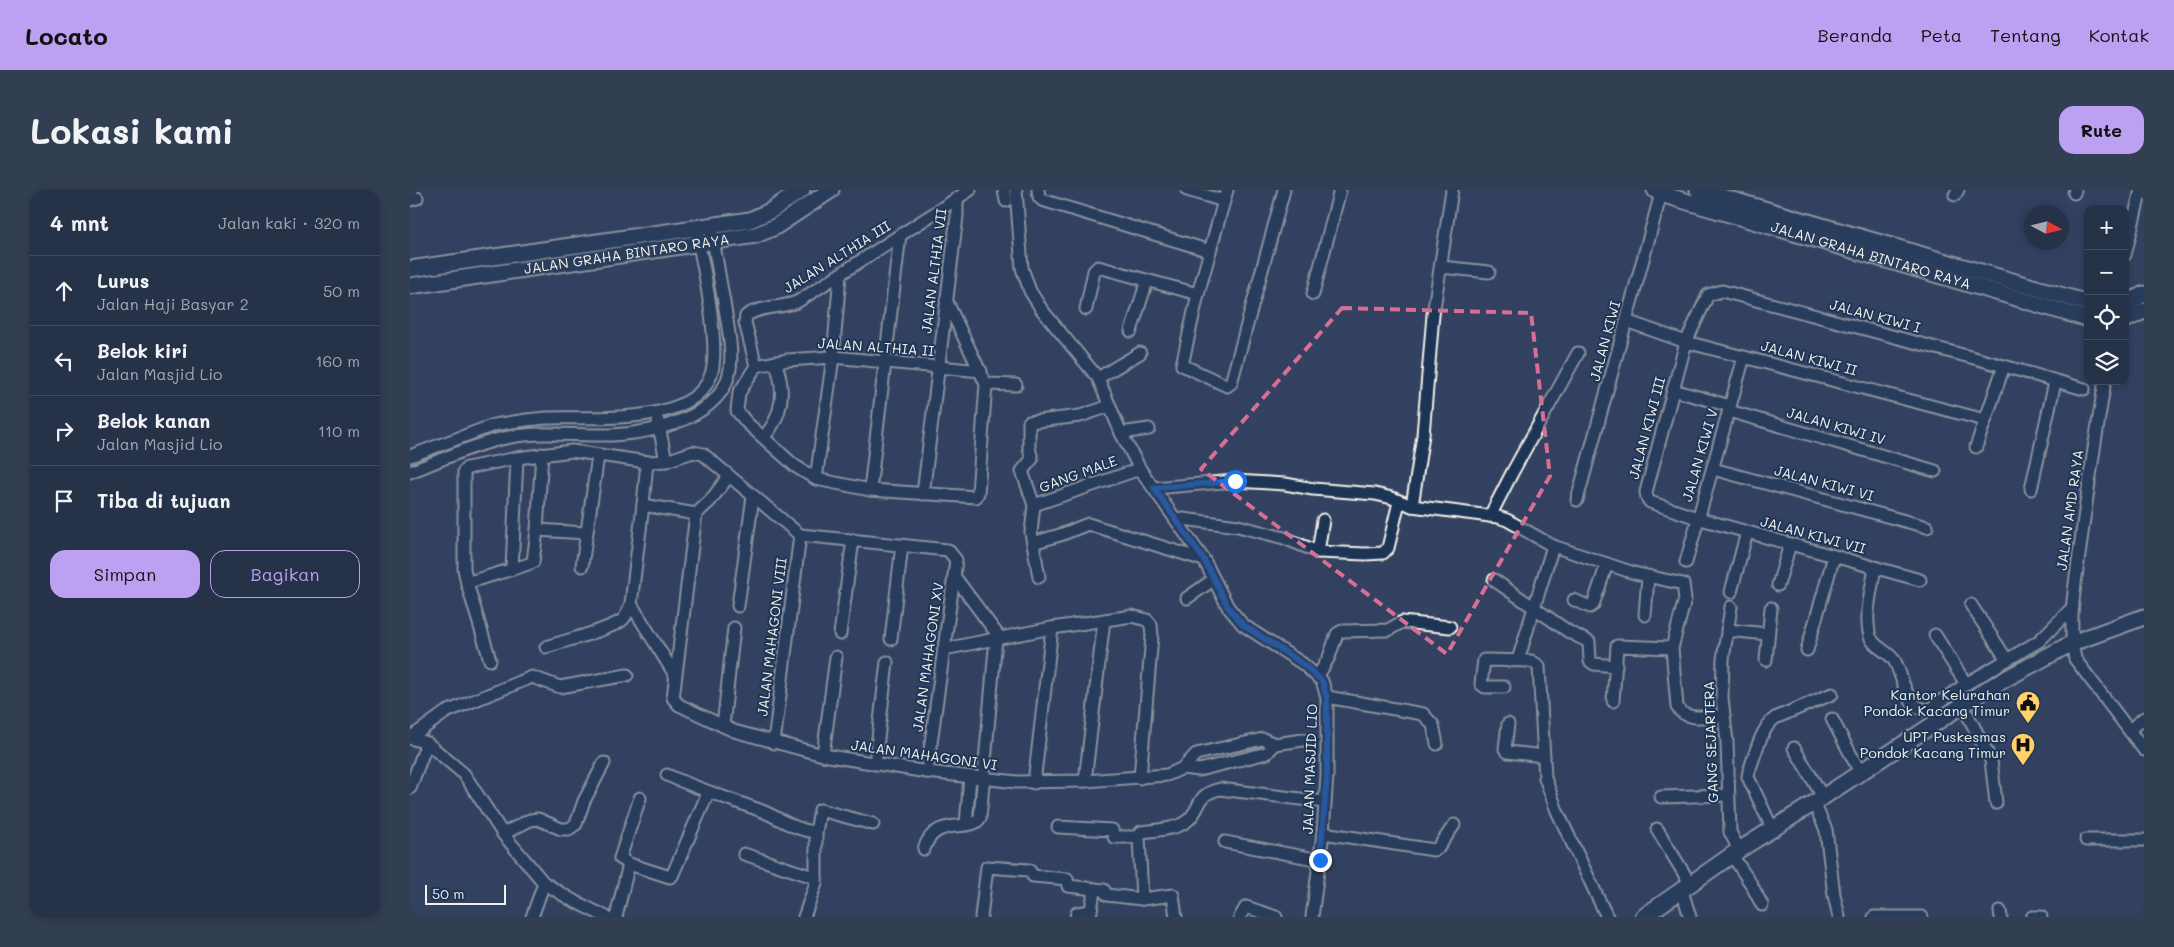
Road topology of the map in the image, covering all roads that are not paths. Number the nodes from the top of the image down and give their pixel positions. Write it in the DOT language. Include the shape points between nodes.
graph roads {
  1 [pos="802,190"];
  2 [pos="831,190"];
  3 [pos="970,190"];
  4 [pos="1016,190"];
  5 [pos="1187,190"];
  6 [pos="1284,190"];
  7 [pos="1340,190"];
  8 [pos="1452,190"];
  9 [pos="1698,190"];
  10 [pos="2141,190"];
  11 [pos="1038,191"];
  12 [pos="1659,191"];
  13 [pos="1226,196"];
  14 [pos="957,200"];
  15 [pos="1818,233"];
  16 [pos="705,235"];
  17 [pos="900,235"];
  18 [pos="2126,250"];
  19 [pos="1210,251"];
  20 [pos="1441,267"];
  21 [pos="410,269"];
  22 [pos="1488,272"];
  23 [pos="840,275"];
  24 [pos="1147,281"];
  25 [pos="410,286"];
  26 [pos="820,287"];
  27 [pos="838,294"];
  28 [pos="1198,294"];
  29 [pos="1313,294"];
  30 [pos="2144,294"];
  31 [pos="946,300"];
  32 [pos="2084,302"];
  33 [pos="2129,302"];
  34 [pos="1086,309"];
  35 [pos="2144,310"];
  36 [pos="2084,318"];
  37 [pos="2129,318"];
  38 [pos="1626,321"];
  39 [pos="1131,331"];
  40 [pos="1686,342"];
  41 [pos="1140,353"];
  42 [pos="1578,353"];
  43 [pos="833,357"];
  44 [pos="1744,357"];
  45 [pos="885,361"];
  46 [pos="775,362"];
  47 [pos="756,366"];
  48 [pos="938,366"];
  49 [pos="2004,366"];
  50 [pos="981,371"];
  51 [pos="710,377"];
  52 [pos="1098,378"];
  53 [pos="2054,382"];
  54 [pos="986,384"];
  55 [pos="724,385"];
  56 [pos="1016,385"];
  57 [pos="2104,385"];
  58 [pos="2084,389"];
  59 [pos="1673,390"];
  60 [pos="738,397"];
  61 [pos="1110,406"];
  62 [pos="1730,408"];
  63 [pos="656,412"];
  64 [pos="1985,420"];
  65 [pos="659,428"];
  66 [pos="1149,429"];
  67 [pos="1121,432"];
  68 [pos="764,437"];
  69 [pos="1976,447"];
  70 [pos="542,454"];
  71 [pos="410,456"];
  72 [pos="598,456"];
  73 [pos="517,458"];
  74 [pos="666,461"];
  75 [pos="647,462"];
  76 [pos="1140,469"];
  77 [pos="1713,469"];
  78 [pos="1935,471"];
  79 [pos="410,472"];
  80 [pos="729,476"];
  81 [pos="816,479"];
  82 [pos="1154,488"];
  83 [pos="2031,489"];
  84 [pos="870,490"];
  85 [pos="923,494"];
  86 [pos="753,496"];
  87 [pos="1577,500"];
  88 [pos="1399,502"];
  89 [pos="644,505"];
  90 [pos="1034,505"];
  91 [pos="1412,506"];
  92 [pos="696,514"];
  93 [pos="1490,516"];
  94 [pos="1175,518"];
  95 [pos="1697,518"];
  96 [pos="1322,520"];
  97 [pos="1927,527"];
  98 [pos="537,530"];
  99 [pos="1747,532"];
  100 [pos="586,533"];
  101 [pos="800,535"];
  102 [pos="853,540"];
  103 [pos="1032,543"];
  104 [pos="1790,544"];
  105 [pos="902,545"];
  106 [pos="1553,546"];
  107 [pos="1318,552"];
  108 [pos="1834,556"];
  109 [pos="1204,560"];
  110 [pos="1686,562"];
  111 [pos="1607,564"];
  112 [pos="582,566"];
  113 [pos="1875,568"];
  114 [pos="512,569"];
  115 [pos="954,576"];
  116 [pos="1038,577"];
  117 [pos="1648,577"];
  118 [pos="1213,580"];
  119 [pos="1494,580"];
  120 [pos="1920,580"];
  121 [pos="467,583"];
  122 [pos="1778,585"];
  123 [pos="1731,592"];
  124 [pos="1187,598"];
  125 [pos="1574,600"];
  126 [pos="631,604"];
  127 [pos="1971,605"];
  128 [pos="738,606"];
  129 [pos="1731,606"];
  130 [pos="1536,608"];
  131 [pos="1771,608"];
  132 [pos="2072,608"];
  133 [pos="1645,615"];
  134 [pos="2144,617"];
  135 [pos="1104,620"];
  136 [pos="1450,627"];
  137 [pos="734,628"];
  138 [pos="1052,628"];
  139 [pos="1727,630"];
  140 [pos="840,634"];
  141 [pos="1768,634"];
  142 [pos="1934,635"];
  143 [pos="998,638"];
  144 [pos="891,639"];
  145 [pos="2072,643"];
  146 [pos="546,647"];
  147 [pos="1672,648"];
  148 [pos="944,649"];
  149 [pos="1807,650"];
  150 [pos="836,657"];
  151 [pos="490,660"];
  152 [pos="1518,660"];
  153 [pos="1766,660"];
  154 [pos="2007,660"];
  155 [pos="887,662"];
  156 [pos="1616,666"];
  157 [pos="627,675"];
  158 [pos="675,675"];
  159 [pos="1318,676"];
  160 [pos="1966,684"];
  161 [pos="1504,687"];
  162 [pos="1832,694"];
  163 [pos="1327,698"];
  164 [pos="1613,701"];
  165 [pos="1962,704"];
  166 [pos="1724,716"];
  167 [pos="2144,718"];
  168 [pos="1832,719"];
  169 [pos="1508,724"];
  170 [pos="723,726"];
  171 [pos="2129,730"];
  172 [pos="410,738"];
  173 [pos="1303,740"];
  174 [pos="427,743"];
  175 [pos="774,743"];
  176 [pos="1275,744"];
  177 [pos="1438,744"];
  178 [pos="1794,748"];
  179 [pos="2144,750"];
  180 [pos="823,755"];
  181 [pos="1544,756"];
  182 [pos="604,763"];
  183 [pos="876,764"];
  184 [pos="1183,768"];
  185 [pos="927,772"];
  186 [pos="1860,772"];
  187 [pos="667,775"];
  188 [pos="970,776"];
  189 [pos="984,778"];
  190 [pos="1140,778"];
  191 [pos="1085,781"];
  192 [pos="1034,783"];
  193 [pos="410,788"];
  194 [pos="708,793"];
  195 [pos="1728,795"];
  196 [pos="1661,797"];
  197 [pos="640,798"];
  198 [pos="1818,800"];
  199 [pos="1326,802"];
  200 [pos="1996,803"];
  201 [pos="873,824"];
  202 [pos="966,824"];
  203 [pos="1454,825"];
  204 [pos="1058,827"];
  205 [pos="1772,828"];
  206 [pos="1657,829"];
  207 [pos="816,832"];
  208 [pos="1323,832"];
  209 [pos="503,834"];
  210 [pos="1139,837"];
  211 [pos="2086,840"];
  212 [pos="2144,840"];
  213 [pos="1225,842"];
  214 [pos="924,849"];
  215 [pos="1735,853"];
  216 [pos="744,854"];
  217 [pos="1320,860"];
  218 [pos="629,864"];
  219 [pos="816,878"];
  220 [pos="544,883"];
  221 [pos="1687,888"];
  222 [pos="1094,890"];
  223 [pos="1142,898"];
  224 [pos="1762,905"];
  225 [pos="532,917"];
  226 [pos="606,917"];
  227 [pos="616,917"];
  228 [pos="804,917"];
  229 [pos="980,917"];
  230 [pos="1076,917"];
  231 [pos="1176,917"];
  232 [pos="1240,917"];
  233 [pos="1276,917"];
  234 [pos="1312,917"];
  235 [pos="1607,917"];
  236 [pos="1643,917"];
  237 [pos="1690,917"];
  238 [pos="1839,917"];
  239 [pos="1874,917"];
  240 [pos="1922,917"];
  241 [pos="2032,917"];
  242 [pos="2041,917"];
  1 -- 16 [label="main road, JALAN GRAHA BINTARO RAYA" via="770,211"];
  2 -- 16 [label="main road, JALAN GRAHA BINTARO RAYA" via="775,227 756,235"];
  3 -- 14 [label="street, JALAN ALTHIA III"];
  4 -- 52 [label="street" via="1022,268 1030,291"];
  5 -- 13 [label="street"];
  6 -- 28 [label="street" via="1231,383 1227,386 1182,365"];
  7 -- 29 [label="street"];
  8 -- 20 [label="street"];
  9 -- 15 [label="main road, JALAN GRAHA BINTARO RAYA"];
  10 -- 18 [label="street"];
  11 -- 19 [label="street" via="1042,200"];
  12 -- 15 [label="main road, JALAN GRAHA BINTARO RAYA"];
  12 -- 38 [label="street, JALAN KIWI"];
  13 -- 19 [label="street"];
  14 -- 17 [label="street, JALAN ALTHIA III"];
  14 -- 31 [label="street, JALAN ALTHIA VII"];
  15 -- 32 [label="main road, JALAN GRAHA BINTARO RAYA"];
  15 -- 36 [label="main road, JALAN GRAHA BINTARO RAYA"];
  16 -- 21 [label="main road, JALAN GRAHA BINTARO RAYA"];
  16 -- 25 [label="main road, JALAN GRAHA BINTARO RAYA"];
  16 -- 51 [label="street" via="714,355"];
  16 -- 55 [label="street" via="730,347 730,370"];
  17 -- 23 [label="street, JALAN ALTHIA III"];
  17 -- 45 [label="street"];
  19 -- 28 [label="street"];
  20 -- 22 [label="street"];
  20 -- 91 [label="street"];
  23 -- 26 [label="street, JALAN ALTHIA III"];
  23 -- 27 [label="street"];
  24 -- 28 [label="street"];
  24 -- 34 [label="street" via="1098,267 1094,271"];
  24 -- 39 [label="street"];
  26 -- 27 [label="street"];
  26 -- 47 [label="street, JALAN ALTHIA III" via="788,305 746,316"];
  27 -- 43 [label="street"];
  30 -- 33 [label="main road"];
  31 -- 48 [label="street, JALAN ALTHIA VII"];
  31 -- 50 [label="street"];
  35 -- 37 [label="main road"];
  38 -- 40 [label="street, JALAN KIWI II"];
  38 -- 87 [label="street, JALAN KIWI"];
  40 -- 44 [label="street, JALAN KIWI II"];
  40 -- 49 [label="street, JALAN KIWI I" via="1708,295 1722,292"];
  40 -- 59 [label="street, JALAN KIWI III"];
  41 -- 52 [label="street"];
  42 -- 93 [label="street"];
  43 -- 45 [label="street, JALAN ALTHIA II"];
  43 -- 46 [label="street, JALAN ALTHIA II"];
  43 -- 81 [label="street"];
  44 -- 62 [label="street, JALAN KIWI V"];
  44 -- 64 [label="street, JALAN KIWI II"];
  45 -- 48 [label="street, JALAN ALTHIA II"];
  45 -- 84 [label="street"];
  46 -- 47 [label="street, JALAN ALTHIA II"];
  46 -- 68 [label="street" via="782,398 775,422"];
  47 -- 60 [label="street"];
  48 -- 50 [label="street, JALAN ALTHIA II"];
  48 -- 85 [label="street, JALAN ALTHIA VII"];
  49 -- 53 [label="street, JALAN KIWI I"];
  49 -- 64 [label="street"];
  50 -- 54 [label="street"];
  51 -- 55 [label="street"];
  51 -- 63 [label="street" via="696,396 678,407"];
  52 -- 61 [label="street"];
  53 -- 58 [label="street, JALAN KIWI I"];
  53 -- 83 [label="street"];
  54 -- 56 [label="street"];
  54 -- 85 [label="street" via="976,497"];
  55 -- 60 [label="street"];
  55 -- 65 [label="street" via="708,406 688,418"];
  57 -- 132 [label="street, JALAN AMD RAYA"];
  59 -- 62 [label="street, JALAN KIWI IV"];
  59 -- 95 [label="street, JALAN KIWI III" via="1647,498 1650,502"];
  60 -- 68 [label="street" via="740,416"];
  61 -- 67 [label="street"];
  61 -- 90 [label="street" via="1080,416 1029,422 1032,459 1022,471"];
  62 -- 77 [label="street, JALAN KIWI V"];
  62 -- 78 [label="street, JALAN KIWI IV"];
  63 -- 65 [label="street"];
  63 -- 71 [label="street" via="611,419 549,418 507,422"];
  64 -- 69 [label="street"];
  65 -- 74 [label="street"];
  65 -- 79 [label="street" via="612,435 511,437"];
  66 -- 67 [label="street"];
  67 -- 76 [label="street"];
  68 -- 81 [label="street" via="795,466"];
  70 -- 72 [label="street" via="572,451"];
  70 -- 73 [label="street"];
  70 -- 98 [label="street"];
  72 -- 75 [label="street"];
  72 -- 100 [label="street"];
  73 -- 114 [label="street"];
  73 -- 121 [label="street" via="464,471 464,569"];
  74 -- 75 [label="street"];
  74 -- 80 [label="street" via="697,452"];
  75 -- 89 [label="street"];
  76 -- 82 [label="street"];
  76 -- 90 [label="street, GANG MALE"];
  77 -- 95 [label="street, JALAN KIWI V"];
  77 -- 97 [label="street, JALAN KIWI VI"];
  80 -- 86 [label="street"];
  80 -- 92 [label="street"];
  81 -- 84 [label="street"];
  82 -- 88 [label="street" via="1235,481 1375,494"];
  82 -- 94 [label="street"];
  84 -- 85 [label="street"];
  86 -- 101 [label="street"];
  86 -- 128 [label="street"];
  88 -- 91 [label="street"];
  88 -- 107 [label="street" via="1388,548 1383,552"];
  89 -- 92 [label="street"];
  89 -- 126 [label="street"];
  90 -- 103 [label="street, GANG MALE"];
  91 -- 93 [label="street"];
  92 -- 158 [label="street"];
  93 -- 106 [label="street" via="1506,520"];
  94 -- 107 [label="street" via="1238,526 1284,538"];
  94 -- 109 [label="street"];
  95 -- 99 [label="street, JALAN KIWI VII"];
  95 -- 110 [label="street, JALAN KIWI V"];
  96 -- 107 [label="street"];
  98 -- 100 [label="street"];
  98 -- 114 [label="street" via="533,562"];
  99 -- 104 [label="street, JALAN KIWI VII"];
  99 -- 123 [label="street"];
  100 -- 112 [label="street"];
  101 -- 102 [label="street"];
  101 -- 175 [label="street, JALAN MAHAGONI VIII"];
  102 -- 105 [label="street"];
  102 -- 140 [label="street"];
  103 -- 109 [label="street" via="1088,524"];
  103 -- 116 [label="street, GANG MALE"];
  104 -- 108 [label="street, JALAN KIWI VII"];
  104 -- 122 [label="street"];
  105 -- 115 [label="street" via="948,550 956,560"];
  105 -- 144 [label="street"];
  106 -- 111 [label="street"];
  106 -- 130 [label="street"];
  108 -- 113 [label="street, JALAN KIWI VII"];
  108 -- 149 [label="street"];
  109 -- 118 [label="street"];
  111 -- 117 [label="street"];
  111 -- 125 [label="street" via="1592,606"];
  113 -- 120 [label="street, JALAN KIWI VII"];
  113 -- 160 [label="street" via="1867,623 1869,635 1873,643 1895,662 1914,706 1928,710"];
  114 -- 121 [label="street"];
  115 -- 143 [label="street"];
  115 -- 148 [label="street, JALAN MAHAGONI XV"];
  117 -- 133 [label="street"];
  117 -- 147 [label="street" via="1684,586 1685,599"];
  118 -- 124 [label="street"];
  118 -- 159 [label="street" via="1243,625"];
  119 -- 130 [label="street"];
  121 -- 151 [label="street"];
  126 -- 146 [label="street" via="622,620"];
  126 -- 158 [label="street"];
  127 -- 154 [label="street"];
  129 -- 139 [label="street, GANG SEJARTERA"];
  130 -- 152 [label="street"];
  130 -- 156 [label="street" via="1569,632 1590,642 1590,661 1594,664"];
  131 -- 141 [label="street"];
  132 -- 145 [label="street, JALAN AMD RAYA"];
  132 -- 154 [label="street" via="2044,637"];
  134 -- 145 [label="main road"];
  135 -- 138 [label="street"];
  135 -- 190 [label="street" via="1132,616 1147,620 1151,625"];
  135 -- 191 [label="street"];
  136 -- 159 [label="street" via="1402,622 1388,630 1342,631 1337,634"];
  137 -- 170 [label="street"];
  138 -- 143 [label="street"];
  138 -- 192 [label="street"];
  139 -- 141 [label="street"];
  139 -- 166 [label="street, GANG SEJARTERA" via="1723,659"];
  141 -- 153 [label="street"];
  142 -- 160 [label="street"];
  143 -- 148 [label="street"];
  143 -- 189 [label="street"];
  145 -- 165 [label="main road"];
  145 -- 171 [label="street, JALAN AMD RAYA" via="2075,659"];
  147 -- 156 [label="street" via="1621,644 1616,649"];
  147 -- 166 [label="street" via="1677,707 1681,714 1687,717"];
  148 -- 185 [label="street, JALAN MAHAGONI XV"];
  150 -- 180 [label="street"];
  152 -- 161 [label="street" via="1484,660 1481,684"];
  152 -- 181 [label="street" via="1531,661 1539,666"];
  154 -- 160 [label="street"];
  155 -- 183 [label="street"];
  156 -- 164 [label="street"];
  157 -- 172 [label="street" via="560,687 532,677 446,712"];
  158 -- 170 [label="street, JALAN MAHAGONI VI" via="673,698 679,705"];
  159 -- 163 [label="street, JALAN MASJID LIO"];
  162 -- 205 [label="street" via="1775,718 1764,732 1748,777"];
  163 -- 177 [label="street" via="1423,714 1433,725"];
  163 -- 199 [label="street, JALAN MASJID LIO"];
  165 -- 186 [label="main road"];
  165 -- 200 [label="street" via="1991,760"];
  166 -- 195 [label="street, GANG SEJARTERA"];
  167 -- 171 [label="street"];
  168 -- 186 [label="street"];
  169 -- 181 [label="street" via="1505,749 1508,752"];
  170 -- 175 [label="street, JALAN MAHAGONI VI"];
  171 -- 179 [label="street, JALAN AMD RAYA"];
  172 -- 174 [label="street"];
  173 -- 176 [label="street, JALAN MAHAGONI VI"];
  174 -- 193 [label="street"];
  174 -- 209 [label="street" via="464,774"];
  175 -- 180 [label="street, JALAN MAHAGONI VI"];
  176 -- 184 [label="street, JALAN MAHAGONI VI" via="1267,753 1199,770"];
  176 -- 184 [label="street, JALAN MAHAGONI VI" via="1263,739 1196,754"];
  178 -- 198 [label="street"];
  180 -- 183 [label="street, JALAN MAHAGONI VI"];
  181 -- 235 [label="street" via="1545,778 1557,811"];
  182 -- 209 [label="street" via="576,824 569,829 530,820"];
  183 -- 185 [label="street, JALAN MAHAGONI VI"];
  184 -- 190 [label="street, JALAN MAHAGONI VI" via="1167,775"];
  185 -- 188 [label="street, JALAN MAHAGONI VI"];
  186 -- 198 [label="main road"];
  187 -- 194 [label="street"];
  188 -- 189 [label="street, JALAN MAHAGONI VI"];
  188 -- 202 [label="street"];
  189 -- 192 [label="street, JALAN MAHAGONI VI"];
  189 -- 202 [label="street" via="980,818 975,823"];
  190 -- 191 [label="street, JALAN MAHAGONI VI"];
  191 -- 192 [label="street, JALAN MAHAGONI VI"];
  194 -- 207 [label="street"];
  194 -- 218 [label="street" via="672,876"];
  195 -- 196 [label="street"];
  195 -- 215 [label="street, GANG SEJARTERA"];
  197 -- 218 [label="street" via="620,856"];
  198 -- 205 [label="main road"];
  198 -- 238 [label="street" via="1826,830"];
  199 -- 208 [label="street, JALAN MASJID LIO"];
  199 -- 210 [label="street" via="1220,789 1203,797 1187,821 1169,828 1141,832"];
  201 -- 207 [label="street" via="821,809"];
  202 -- 214 [label="street" via="934,833"];
  203 -- 208 [label="street" via="1434,850"];
  204 -- 210 [label="street" via="1112,830 1114,837"];
  205 -- 215 [label="main road"];
  206 -- 221 [label="street"];
  207 -- 219 [label="street"];
  208 -- 217 [label="street, JALAN MASJID LIO"];
  209 -- 220 [label="street"];
  210 -- 223 [label="street"];
  211 -- 212 [label="street"];
  213 -- 217 [label="street"];
  215 -- 221 [label="main road"];
  215 -- 224 [label="street, GANG SEJARTERA"];
  216 -- 219 [label="street"];
  217 -- 234 [label="street, JALAN MASJID LIO"];
  218 -- 227 [label="street"];
  219 -- 228 [label="street"];
  220 -- 225 [label="street"];
  220 -- 226 [label="street"];
  221 -- 236 [label="main road"];
  221 -- 237 [label="street"];
  222 -- 223 [label="street" via="1104,890 1107,895"];
  222 -- 229 [label="street" via="1068,886 1067,879 1032,876 1029,870 987,867"];
  222 -- 230 [label="street" via="1091,911 1077,913"];
  223 -- 231 [label="street" via="1173,895"];
  232 -- 233 [label="street" via="1246,907"];
  239 -- 240 [label="street"];
  241 -- 242 [label="street"];
}
